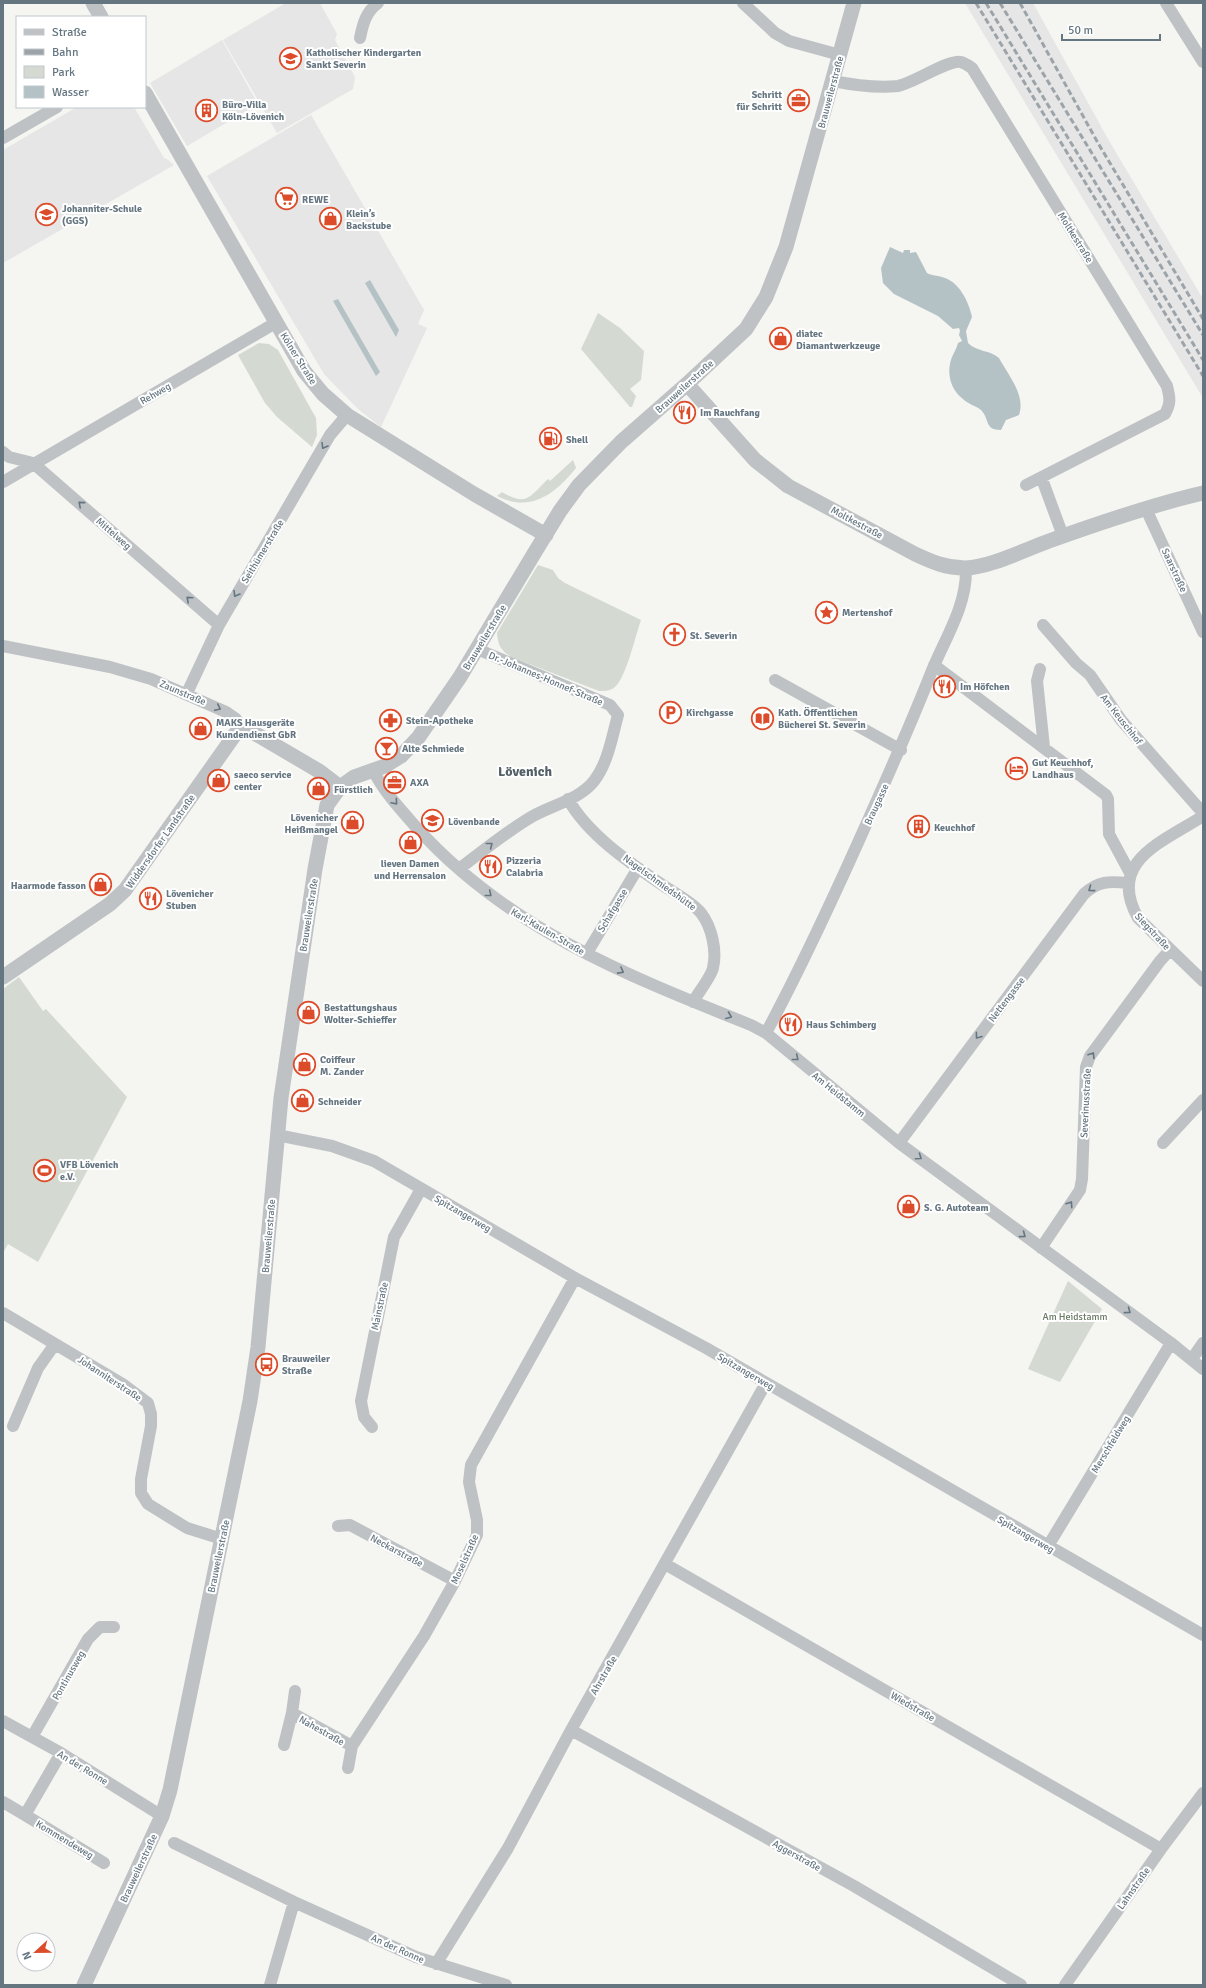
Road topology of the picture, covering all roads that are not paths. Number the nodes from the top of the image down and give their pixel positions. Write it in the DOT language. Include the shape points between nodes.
graph roads {
  1 [pos="93,3"];
  2 [pos="378,3"];
  3 [pos="743,3"];
  4 [pos="854,3"];
  5 [pos="1166,3"];
  6 [pos="100,16"];
  7 [pos="360,38"];
  8 [pos="840,55"];
  9 [pos="1203,62"];
  10 [pos="833,81"];
  11 [pos="146,95"];
  12 [pos="56,108"];
  13 [pos="3,138"];
  14 [pos="277,322"];
  15 [pos="687,384"];
  16 [pos="347,415"];
  17 [pos="3,452"];
  18 [pos="32,463"];
  19 [pos="1042,479"];
  20 [pos="3,482"];
  21 [pos="1026,485"];
  22 [pos="1203,493"];
  23 [pos="1146,509"];
  24 [pos="546,535"];
  25 [pos="1063,536"];
  26 [pos="966,568"];
  27 [pos="218,624"];
  28 [pos="1043,624"];
  29 [pos="1203,632"];
  30 [pos="3,646"];
  31 [pos="478,649"];
  32 [pos="934,665"];
  33 [pos="1040,669"];
  34 [pos="775,680"];
  35 [pos="187,693"];
  36 [pos="242,730"];
  37 [pos="1044,747"];
  38 [pos="901,750"];
  39 [pos="374,770"];
  40 [pos="340,787"];
  41 [pos="568,799"];
  42 [pos="1203,815"];
  43 [pos="638,868"];
  44 [pos="459,870"];
  45 [pos="1129,878"];
  46 [pos="1170,950"];
  47 [pos="587,953"];
  48 [pos="1201,976"];
  49 [pos="3,977"];
  50 [pos="692,1002"];
  51 [pos="766,1033"];
  52 [pos="1203,1100"];
  53 [pos="277,1135"];
  54 [pos="899,1143"];
  55 [pos="1163,1143"];
  56 [pos="421,1189"];
  57 [pos="1041,1248"];
  58 [pos="575,1278"];
  59 [pos="3,1313"];
  60 [pos="1172,1343"];
  61 [pos="55,1344"];
  62 [pos="1203,1344"];
  63 [pos="1192,1360"];
  64 [pos="1203,1368"];
  65 [pos="766,1383"];
  66 [pos="13,1426"];
  67 [pos="372,1427"];
  68 [pos="338,1526"];
  69 [pos="222,1539"];
  70 [pos="1048,1546"];
  71 [pos="665,1564"];
  72 [pos="455,1581"];
  73 [pos="114,1627"];
  74 [pos="1203,1635"];
  75 [pos="295,1691"];
  76 [pos="292,1713"];
  77 [pos="3,1721"];
  78 [pos="571,1730"];
  79 [pos="32,1737"];
  80 [pos="284,1745"];
  81 [pos="352,1746"];
  82 [pos="61,1753"];
  83 [pos="348,1768"];
  84 [pos="1203,1793"];
  85 [pos="3,1802"];
  86 [pos="25,1815"];
  87 [pos="162,1816"];
  88 [pos="174,1843"];
  89 [pos="1161,1849"];
  90 [pos="104,1863"];
  91 [pos="294,1902"];
  92 [pos="436,1964"];
  93 [pos="84,1985"];
  94 [pos="270,1985"];
  95 [pos="506,1985"];
  96 [pos="1021,1985"];
  97 [pos="1065,1985"];
  1 -- 6 [label="street"];
  2 -- 7 [label="street" via="371,8"];
  3 -- 8 [label="street" via="774,33 789,41"];
  4 -- 8 [label="street, Brauweilerstraße"];
  5 -- 9 [label="street"];
  8 -- 10 [label="street, Brauweilerstraße"];
  10 -- 15 [label="street, Brauweilerstraße" via="796,214 775,278 746,329"];
  10 -- 19 [label="street, Moltkestraße" via="897,86 910,83 951,63 960,62 972,68 1167,386 1170,406 1164,414"];
  11 -- 14 [label="street, Kölner Straße"];
  12 -- 13 [label="street"];
  14 -- 16 [label="street, Kölner Straße" via="312,382"];
  14 -- 18 [label="street, Rehweg"];
  15 -- 24 [label="street, Brauweilerstraße" via="590,472"];
  15 -- 26 [label="street, Moltkestraße" via="755,460 788,486 936,564"];
  16 -- 24 [label="street, Kölner Straße" via="467,490"];
  16 -- 27 [label="street, Seithümerstraße, one-way" via="330,435"];
  17 -- 18 [label="street, Mittelweg" via="9,457"];
  18 -- 20 [label="street, Rehweg"];
  27 -- 18 [label="street, Mittelweg, one-way"];
  19 -- 21 [label="street, Moltkestraße"];
  19 -- 25 [label="street"];
  22 -- 23 [label="street, Moltkestraße"];
  23 -- 25 [label="street, Moltkestraße"];
  23 -- 29 [label="street, Saarstraße"];
  24 -- 31 [label="street, Brauweilerstraße"];
  25 -- 26 [label="street, Moltkestraße" via="994,561"];
  26 -- 32 [label="street, Braugasse" via="961,606"];
  27 -- 35 [label="street, Seithümerstraße"];
  28 -- 42 [label="street, Am Keuschhof" via="1076,663 1090,675 1121,720"];
  30 -- 35 [label="street, Zaunstraße" via="110,667"];
  31 -- 39 [label="street, Brauweilerstraße" via="418,738 401,756"];
  31 -- 41 [label="street, Dr.-Johannes-Honnef-Straße" via="615,709 618,715 611,744 599,774 584,790"];
  32 -- 37 [label="street"];
  32 -- 38 [label="street, Braugasse"];
  33 -- 37 [label="street" via="1037,681"];
  34 -- 38 [label="street"];
  35 -- 36 [label="street, Zaunstraße, one-way" via="226,712 236,719"];
  36 -- 40 [label="street" via="248,730 319,771"];
  36 -- 49 [label="street, Widdersdorfer Landstraße" via="236,733 125,890 110,904"];
  37 -- 45 [label="street" via="1108,799 1109,834"];
  38 -- 51 [label="street, Braugasse" via="795,979"];
  39 -- 40 [label="street, Brauweilerstraße" via="354,777"];
  39 -- 44 [label="street, Karl-Kaulen-Straße, one-way" via="385,791"];
  40 -- 53 [label="street, Brauweilerstraße" via="327,805 323,822"];
  41 -- 43 [label="street, Nagelschmiedshütte" via="589,828"];
  44 -- 41 [label="street, Dr.-Johannes-Honnef-Straße, one-way" via="502,835"];
  42 -- 45 [label="street" via="1145,853"];
  43 -- 47 [label="street, Schafgasse"];
  43 -- 50 [label="street, Nagelschmiedshütte" via="701,912 710,929 714,953 713,969"];
  44 -- 47 [label="street, Karl-Kaulen-Straße, one-way" via="522,918"];
  45 -- 46 [label="street, Siegstraße" via="1128,894 1138,918"];
  45 -- 54 [label="street, Nettengasse, one-way" via="1094,885 1084,894"];
  46 -- 48 [label="street, Siegstraße"];
  57 -- 46 [label="street, Severinusstraße, one-way" via="1080,1190 1086,1067 1095,1050"];
  47 -- 50 [label="street, Karl-Kaulen-Straße, one-way" via="632,977"];
  50 -- 51 [label="street, Karl-Kaulen-Straße, one-way"];
  51 -- 54 [label="street, Am Heidstamm, one-way"];
  52 -- 55 [label="street"];
  53 -- 56 [label="street, Spitzangerweg" via="354,1153 374,1161"];
  53 -- 69 [label="street, Brauweilerstraße" via="258,1347 250,1401"];
  54 -- 57 [label="street, Am Heidstamm, one-way"];
  56 -- 58 [label="street, Spitzangerweg"];
  56 -- 67 [label="street, Mainstraße" via="394,1237 388,1261 361,1400 364,1417"];
  57 -- 60 [label="street, Am Heidstamm, one-way"];
  58 -- 65 [label="street, Spitzangerweg"];
  58 -- 72 [label="street, Moselstraße" via="471,1465 469,1482 477,1520 477,1535"];
  59 -- 61 [label="street, Johanniterstraße"];
  60 -- 63 [label="street, Am Heidstamm"];
  60 -- 70 [label="street, Merschfeldweg"];
  61 -- 66 [label="street" via="38,1368"];
  61 -- 69 [label="street, Johanniterstraße" via="138,1394 148,1403 151,1426 141,1479 141,1493 148,1504 188,1528"];
  62 -- 63 [label="street"];
  63 -- 64 [label="street, Am Heidstamm"];
  65 -- 70 [label="street, Spitzangerweg"];
  65 -- 71 [label="street, Ahrstraße"];
  68 -- 72 [label="street, Neckarstraße" via="350,1526"];
  69 -- 87 [label="street, Brauweilerstraße" via="170,1790"];
  70 -- 74 [label="street, Spitzangerweg"];
  71 -- 78 [label="street, Ahrstraße"];
  71 -- 89 [label="street, Wiedstraße"];
  72 -- 81 [label="street, Moselstraße" via="424,1636"];
  73 -- 79 [label="street, Pontinusweg" via="100,1627 88,1639"];
  75 -- 76 [label="street, Nahestraße"];
  76 -- 80 [label="street, Nahestraße"];
  76 -- 81 [label="street, Nahestraße"];
  77 -- 79 [label="street, An der Ronne"];
  78 -- 92 [label="street, Ahrstraße" via="508,1848"];
  78 -- 96 [label="street, Aggerstraße" via="854,1886"];
  79 -- 82 [label="street, An der Ronne"];
  81 -- 83 [label="street, Moselstraße"];
  82 -- 86 [label="street, Kommendeweg"];
  82 -- 87 [label="street, An der Ronne"];
  84 -- 89 [label="street, Lahnstraße"];
  85 -- 86 [label="street, Kommendeweg"];
  86 -- 90 [label="street, Kommendeweg"];
  87 -- 93 [label="street, Brauweilerstraße"];
  88 -- 91 [label="street, An der Ronne"];
  89 -- 97 [label="street, Lahnstraße"];
  91 -- 92 [label="street, An der Ronne"];
  91 -- 94 [label="street"];
  92 -- 95 [label="street, An der Ronne"];
}
